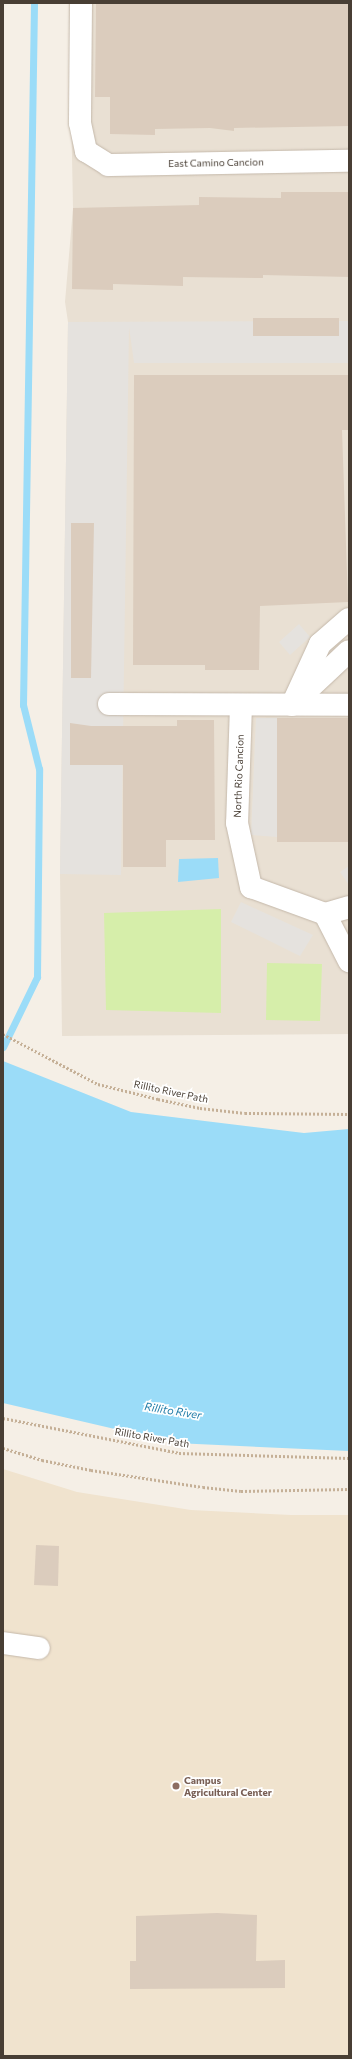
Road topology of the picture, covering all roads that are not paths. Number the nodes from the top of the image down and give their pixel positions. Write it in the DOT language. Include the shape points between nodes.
graph roads {
  1 [pos="81,3"];
  2 [pos="349,162"];
  3 [pos="349,619"];
  4 [pos="349,651"];
  5 [pos="109,704"];
  6 [pos="241,705"];
  7 [pos="292,705"];
  8 [pos="349,705"];
  9 [pos="349,907"];
  10 [pos="325,914"];
  11 [pos="349,961"];
  12 [pos="3,1643"];
  13 [pos="38,1648"];
  1 -- 2 [label="street, East Camino Cancion" via="80,124 86,151 108,165"];
  3 -- 7 [label="street" via="320,644"];
  4 -- 7 [label="street"];
  5 -- 6 [label="street"];
  6 -- 7 [label="street"];
  6 -- 10 [label="street, North Rio Cancion" via="237,823 251,887"];
  7 -- 8 [label="street"];
  9 -- 10 [label="street"];
  10 -- 11 [label="street"];
  12 -- 13 [label="street"];
}
